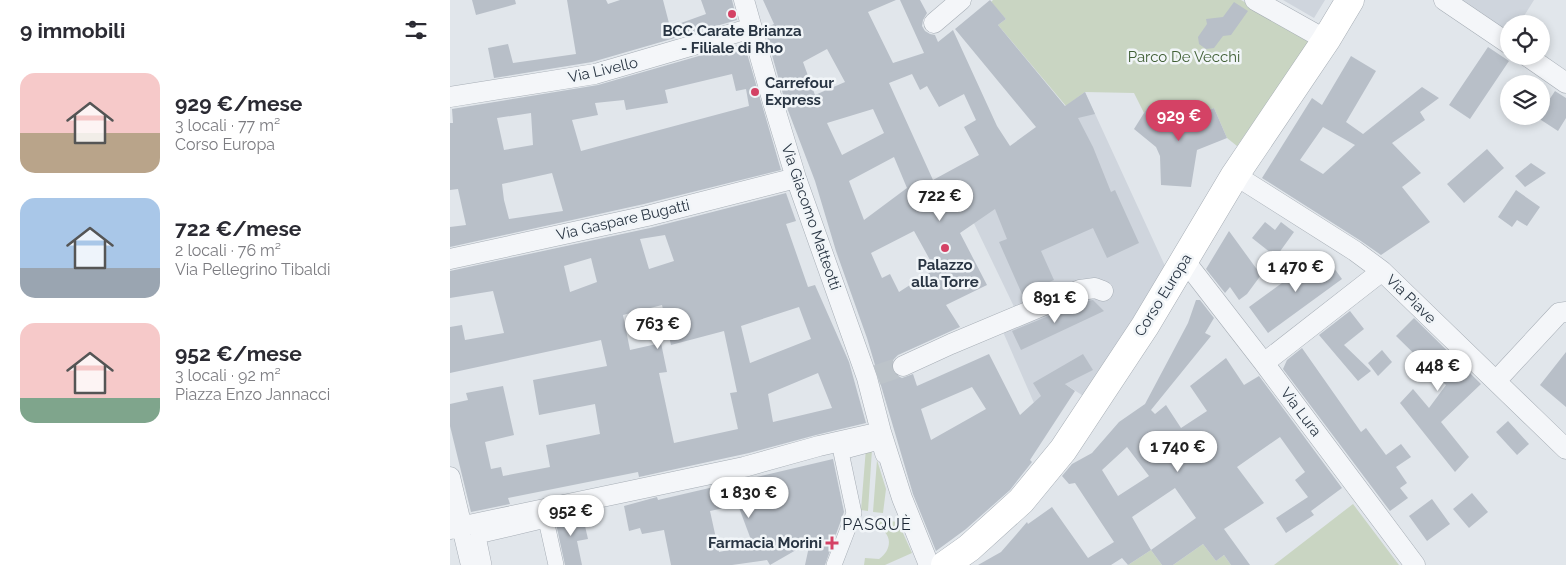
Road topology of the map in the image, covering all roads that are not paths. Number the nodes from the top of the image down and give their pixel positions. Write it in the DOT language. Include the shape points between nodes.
graph roads {
  1 [pos="744,0"];
  2 [pos="962,0"];
  3 [pos="1255,0"];
  4 [pos="1350,0"];
  5 [pos="1444,0"];
  6 [pos="934,23"];
  7 [pos="752,28"];
  8 [pos="1500,38"];
  9 [pos="1326,40"];
  10 [pos="1540,65"];
  11 [pos="1566,83"];
  12 [pos="450,98"];
  13 [pos="1235,175"];
  14 [pos="796,178"];
  15 [pos="450,259"];
  16 [pos="1185,261"];
  17 [pos="1382,271"];
  18 [pos="1103,291"];
  19 [pos="1566,312"];
  20 [pos="1264,363"];
  21 [pos="903,366"];
  22 [pos="1496,381"];
  23 [pos="881,432"];
  24 [pos="1566,449"];
  25 [pos="450,477"];
  26 [pos="456,528"];
  27 [pos="471,565"];
  28 [pos="484,565"];
  29 [pos="556,565"];
  30 [pos="834,565"];
  31 [pos="913,565"];
  32 [pos="929,565"];
  33 [pos="945,565"];
  34 [pos="1416,565"];
  1 -- 7 [label="street, Via Giacomo Matteotti"];
  2 -- 6 [label="street"];
  3 -- 9 [label="street"];
  4 -- 9 [label="main road, Corso Europa"];
  5 -- 8 [label="street"];
  7 -- 12 [label="street, Via Livello" via="595,74"];
  7 -- 14 [label="street, Via Giacomo Matteotti"];
  9 -- 13 [label="main road, Corso Europa"];
  10 -- 11 [label="street"];
  13 -- 16 [label="main road, Corso Europa"];
  13 -- 17 [label="street, Via Piave"];
  14 -- 15 [label="street, Via Gaspare Bugatti" via="647,216"];
  14 -- 23 [label="street, Via Giacomo Matteotti" via="872,376"];
  16 -- 20 [label="street, Via Lura"];
  16 -- 33 [label="main road, Corso Europa" via="1063,450 1021,501"];
  17 -- 20 [label="street"];
  17 -- 22 [label="street, Via Piave"];
  18 -- 21 [label="street" via="1095,288 1080,290"];
  19 -- 22 [label="street" via="1559,313"];
  20 -- 34 [label="street, Via Lura"];
  22 -- 24 [label="street, Via Piave"];
  23 -- 26 [label="street" via="744,467"];
  23 -- 32 [label="street, Via Giacomo Matteotti" via="902,498"];
  25 -- 26 [label="street"];
  26 -- 27 [label="street"];
  28 -- 29 [label="street" via="478,536 546,520"];
  30 -- 31 [label="street" via="854,513 841,452 879,442 920,554 919,561"];
}
